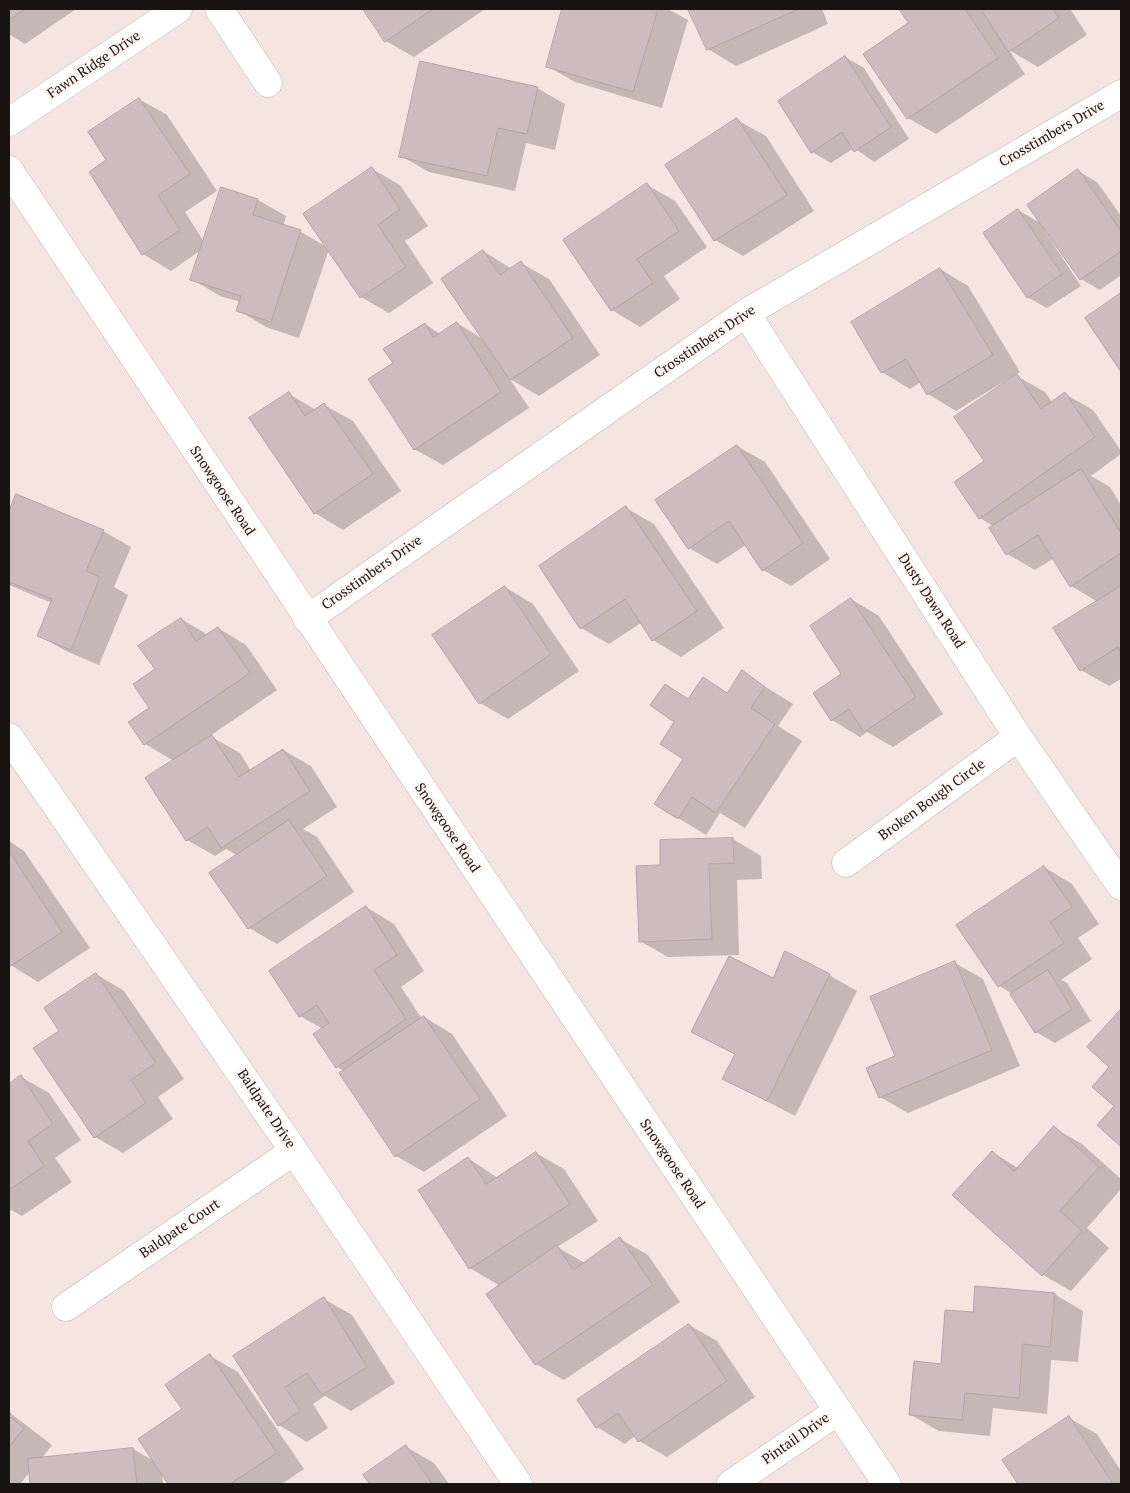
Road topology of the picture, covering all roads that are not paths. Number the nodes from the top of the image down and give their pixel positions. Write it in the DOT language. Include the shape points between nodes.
graph roads {
  1 [pos="178,9"];
  2 [pos="219,9"];
  3 [pos="268,83"];
  4 [pos="1121,94"];
  5 [pos="9,122"];
  6 [pos="9,170"];
  7 [pos="746,313"];
  8 [pos="307,619"];
  9 [pos="9,737"];
  10 [pos="1018,737"];
  11 [pos="846,863"];
  12 [pos="1121,886"];
  13 [pos="294,1151"];
  14 [pos="66,1306"];
  15 [pos="838,1410"];
  16 [pos="518,1484"];
  17 [pos="731,1484"];
  18 [pos="887,1484"];
  1 -- 5 [label="street, Fawn Ridge Drive"];
  2 -- 3 [label="street"];
  4 -- 7 [label="street, Crosstimbers Drive"];
  6 -- 8 [label="street, Snowgoose Road"];
  7 -- 8 [label="street, Crosstimbers Drive"];
  7 -- 10 [label="street, Dusty Dawn Road"];
  8 -- 15 [label="street, Snowgoose Road"];
  9 -- 13 [label="street, Baldpate Drive"];
  10 -- 11 [label="street, Broken Bough Circle"];
  10 -- 12 [label="street, Dusty Dawn Road"];
  13 -- 14 [label="street, Baldpate Court"];
  13 -- 16 [label="street, Baldpate Drive"];
  15 -- 17 [label="street, Pintail Drive"];
  15 -- 18 [label="street, Snowgoose Road"];
}
